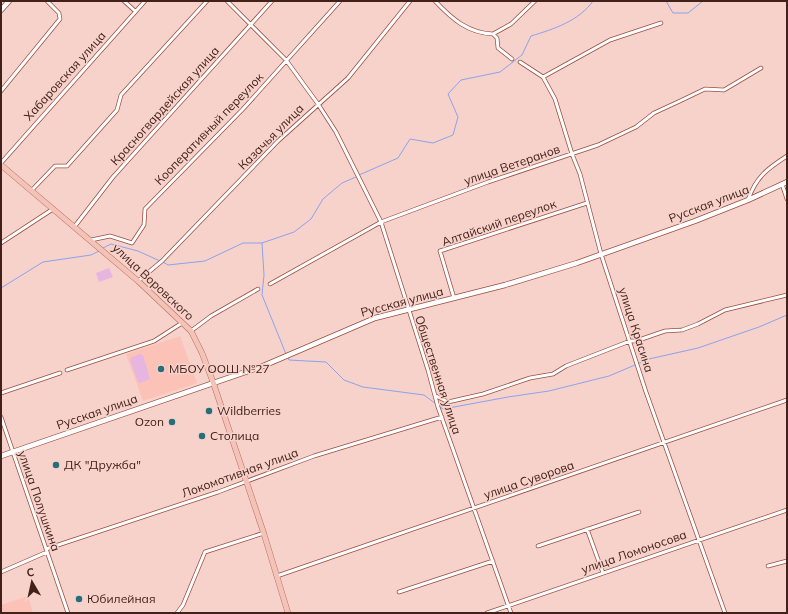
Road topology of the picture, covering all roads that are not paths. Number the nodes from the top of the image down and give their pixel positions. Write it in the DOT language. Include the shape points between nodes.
graph roads {
  1 [pos="9,1"];
  2 [pos="47,1"];
  3 [pos="124,1"];
  4 [pos="145,1"];
  5 [pos="207,1"];
  6 [pos="227,1"];
  7 [pos="272,1"];
  8 [pos="340,1"];
  9 [pos="410,1"];
  10 [pos="435,1"];
  11 [pos="535,1"];
  12 [pos="1,10"];
  13 [pos="135,11"];
  14 [pos="661,23"];
  15 [pos="250,25"];
  16 [pos="493,34"];
  17 [pos="512,59"];
  18 [pos="286,60"];
  19 [pos="520,62"];
  20 [pos="761,68"];
  21 [pos="543,77"];
  22 [pos="1,91"];
  23 [pos="318,104"];
  24 [pos="572,154"];
  25 [pos="787,156"];
  26 [pos="1,164"];
  27 [pos="785,183"];
  28 [pos="32,190"];
  29 [pos="787,199"];
  30 [pos="748,200"];
  31 [pos="587,203"];
  32 [pos="54,209"];
  33 [pos="381,222"];
  34 [pos="75,226"];
  35 [pos="91,240"];
  36 [pos="1,243"];
  37 [pos="601,254"];
  38 [pos="138,281"];
  39 [pos="270,284"];
  40 [pos="258,289"];
  41 [pos="787,295"];
  42 [pos="454,298"];
  43 [pos="407,308"];
  44 [pos="182,323"];
  45 [pos="191,331"];
  46 [pos="630,341"];
  47 [pos="67,370"];
  48 [pos="60,373"];
  49 [pos="213,382"];
  50 [pos="1,393"];
  51 [pos="436,396"];
  52 [pos="787,400"];
  53 [pos="1,417"];
  54 [pos="442,417"];
  55 [pos="665,442"];
  56 [pos="14,452"];
  57 [pos="1,456"];
  58 [pos="246,482"];
  59 [pos="475,508"];
  60 [pos="787,510"];
  61 [pos="639,512"];
  62 [pos="587,529"];
  63 [pos="264,533"];
  64 [pos="700,539"];
  65 [pos="538,546"];
  66 [pos="47,550"];
  67 [pos="493,561"];
  68 [pos="787,561"];
  69 [pos="768,566"];
  70 [pos="1,572"];
  71 [pos="603,572"];
  72 [pos="277,576"];
  73 [pos="399,592"];
  74 [pos="508,606"];
  75 [pos="68,613"];
  76 [pos="177,613"];
  77 [pos="288,613"];
  78 [pos="487,613"];
  79 [pos="510,613"];
  80 [pos="725,613"];
  1 -- 12 [label="street"];
  2 -- 22 [label="street" via="60,16 58,21"];
  3 -- 13 [label="street"];
  4 -- 13 [label="street, Хабаровская улица"];
  5 -- 28 [label="street" via="121,96 117,110 67,166 54,166"];
  6 -- 15 [label="street, Общественная улица"];
  7 -- 15 [label="street, Красногвардейская улица"];
  8 -- 18 [label="street, Кооперативный переулок"];
  9 -- 23 [label="street, Казачья улица" via="348,78"];
  10 -- 16 [label="street" via="452,19 463,26 480,33"];
  11 -- 16 [label="street" via="511,24"];
  13 -- 26 [label="street, Хабаровская улица"];
  14 -- 21 [label="street" via="610,40"];
  15 -- 18 [label="street, Общественная улица"];
  15 -- 34 [label="street, Красногвардейская улица" via="113,177"];
  16 -- 17 [label="street" via="497,38 498,48"];
  18 -- 23 [label="street, Общественная улица"];
  18 -- 35 [label="street, Кооперативный переулок" via="243,109 145,209 144,225 132,243 110,236"];
  19 -- 21 [label="street, улица Красина"];
  20 -- 24 [label="street, улица Ветеранов" via="724,90 705,89 654,114 626,132"];
  21 -- 24 [label="street, улица Красина" via="555,99"];
  23 -- 33 [label="street, Общественная улица" via="336,132"];
  23 -- 38 [label="street, Казачья улица" via="278,141 162,261"];
  24 -- 31 [label="street, улица Красина"];
  24 -- 33 [label="street, улица Ветеранов"];
  25 -- 30 [label="street" via="756,181"];
  26 -- 28 [label="main road, улица Воровского"];
  27 -- 29 [label="street"];
  27 -- 30 [label="street, Русская улица"];
  28 -- 32 [label="main road, улица Воровского"];
  30 -- 37 [label="street, Русская улица"];
  31 -- 37 [label="street, улица Красина"];
  31 -- 42 [label="street, Алтайский переулок" via="440,251"];
  32 -- 34 [label="main road, улица Воровского"];
  32 -- 36 [label="street"];
  33 -- 39 [label="street, улица Ветеранов"];
  33 -- 43 [label="street, Общественная улица"];
  34 -- 35 [label="main road, улица Воровского"];
  35 -- 38 [label="main road, улица Воровского"];
  37 -- 42 [label="street, Русская улица" via="505,285"];
  37 -- 46 [label="street, улица Красина"];
  38 -- 44 [label="main road, улица Воровского"];
  40 -- 45 [label="street" via="211,316"];
  41 -- 46 [label="street" via="725,310 682,330 665,331"];
  42 -- 43 [label="street, Русская улица"];
  43 -- 49 [label="street, Русская улица" via="369,320 287,356"];
  43 -- 51 [label="street, Общественная улица"];
  44 -- 45 [label="main road, улица Воровского"];
  44 -- 47 [label="street" via="154,341"];
  45 -- 49 [label="main road, улица Воровского"];
  46 -- 51 [label="street" via="566,366 553,374 530,378 483,394 448,402"];
  46 -- 55 [label="street, улица Красина"];
  48 -- 50 [label="street"];
  49 -- 56 [label="street, Русская улица"];
  49 -- 58 [label="main road, улица Воровского"];
  51 -- 54 [label="street, Общественная улица"];
  52 -- 55 [label="street, улица Суворова"];
  53 -- 56 [label="street, улица Полушкина"];
  54 -- 58 [label="street, Локомотивная улица" via="314,456"];
  54 -- 59 [label="street, Общественная улица"];
  55 -- 59 [label="street, улица Суворова"];
  55 -- 64 [label="street, улица Красина"];
  56 -- 57 [label="street, Русская улица"];
  56 -- 66 [label="street, улица Полушкина"];
  58 -- 63 [label="main road, улица Воровского"];
  58 -- 66 [label="street, Локомотивная улица"];
  59 -- 67 [label="street, Общественная улица"];
  59 -- 72 [label="street, улица Суворова"];
  60 -- 64 [label="street, улица Ломоносова"];
  61 -- 62 [label="street"];
  62 -- 65 [label="street"];
  62 -- 71 [label="street"];
  63 -- 72 [label="main road, улица Воровского"];
  63 -- 76 [label="street" via="206,552"];
  64 -- 71 [label="street, улица Ломоносова"];
  64 -- 80 [label="street, улица Красина"];
  66 -- 70 [label="street, Локомотивная улица"];
  66 -- 75 [label="street, улица Полушкина"];
  67 -- 73 [label="street"];
  67 -- 74 [label="street, Общественная улица"];
  68 -- 69 [label="street"];
  71 -- 74 [label="street, улица Ломоносова"];
  72 -- 77 [label="main road, улица Воровского"];
  74 -- 78 [label="street, улица Ломоносова"];
  74 -- 79 [label="street, Общественная улица"];
}
